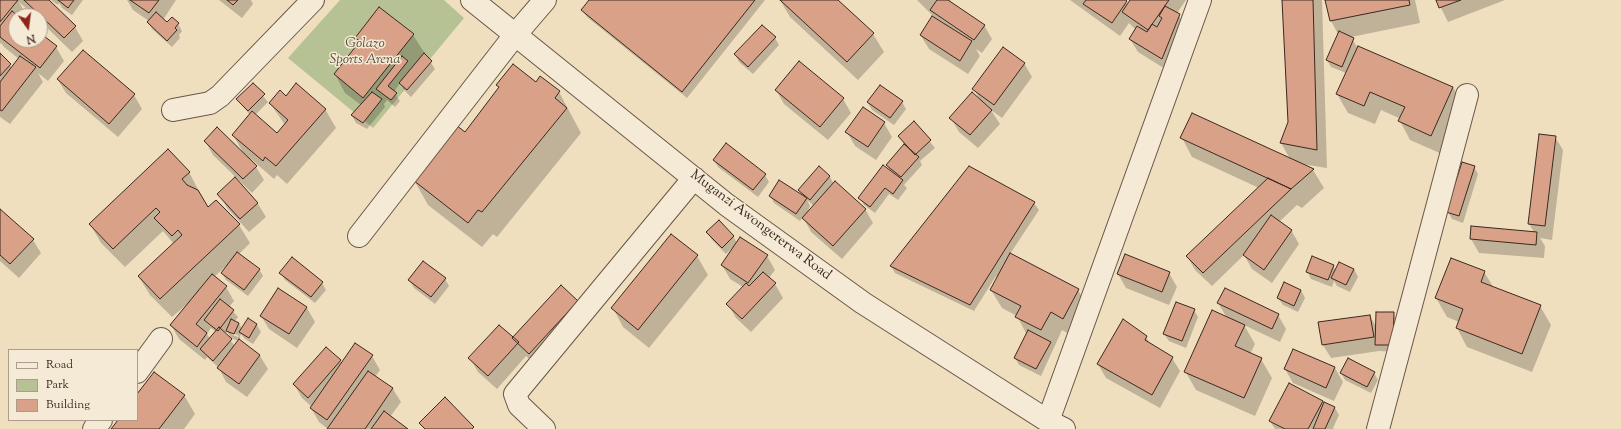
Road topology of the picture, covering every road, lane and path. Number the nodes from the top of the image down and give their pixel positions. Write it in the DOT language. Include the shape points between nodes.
graph roads {
  1 [pos="313,0"];
  2 [pos="472,0"];
  3 [pos="545,0"];
  4 [pos="1200,0"];
  5 [pos="515,35"];
  6 [pos="1467,95"];
  7 [pos="173,110"];
  8 [pos="694,178"];
  9 [pos="359,236"];
  10 [pos="161,339"];
  11 [pos="138,371"];
  12 [pos="100,421"];
  13 [pos="1056,425"];
  14 [pos="94,429"];
  15 [pos="544,429"];
  16 [pos="1378,429"];
  1 -- 7 [label="street" via="220,96 210,103"];
  2 -- 5 [label="street, Muganzi Awongererwa Road"];
  3 -- 5 [label="street"];
  4 -- 13 [label="street"];
  5 -- 8 [label="street, Muganzi Awongererwa Road"];
  5 -- 9 [label="street"];
  6 -- 16 [label="street"];
  8 -- 13 [label="street, Muganzi Awongererwa Road" via="727,205 863,302"];
  8 -- 15 [label="street" via="515,394 519,405"];
  10 -- 11 [label="street"];
  12 -- 14 [label="street"];
}
